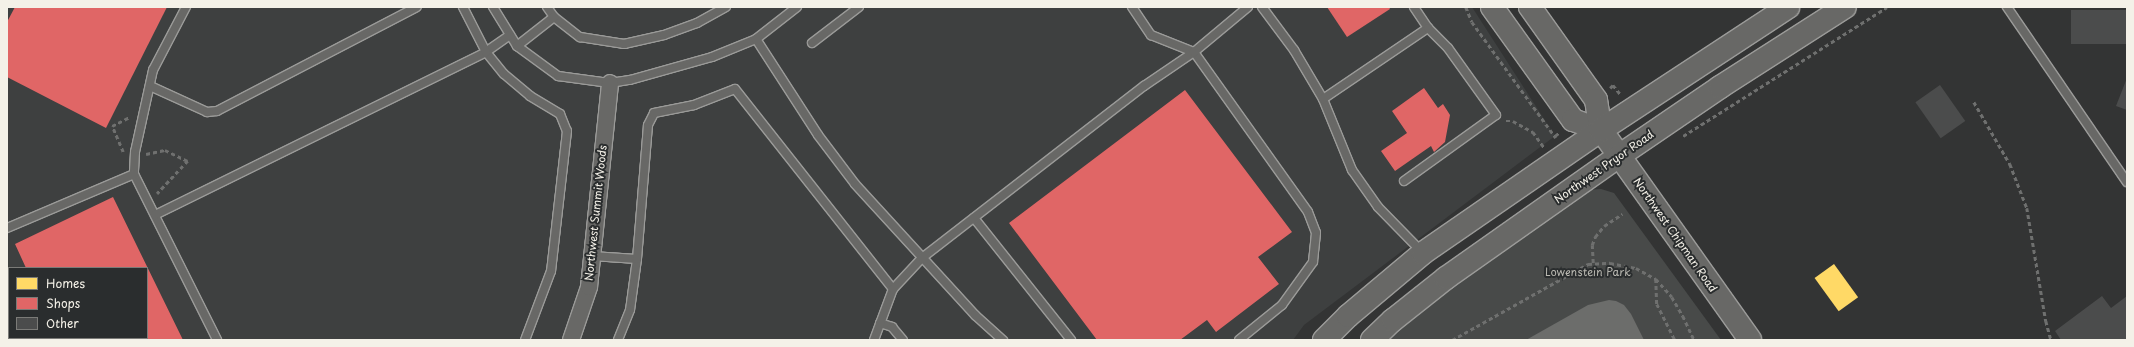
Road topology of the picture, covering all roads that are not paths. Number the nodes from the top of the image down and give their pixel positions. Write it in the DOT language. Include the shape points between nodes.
graph roads {
  1 [pos="186,7"];
  2 [pos="417,7"];
  3 [pos="463,7"];
  4 [pos="493,7"];
  5 [pos="548,7"];
  6 [pos="726,7"];
  7 [pos="797,7"];
  8 [pos="860,7"];
  9 [pos="1132,7"];
  10 [pos="1248,7"];
  11 [pos="1262,7"];
  12 [pos="1414,7"];
  13 [pos="1492,7"];
  14 [pos="1530,7"];
  15 [pos="1788,7"];
  16 [pos="1845,7"];
  17 [pos="2007,7"];
  18 [pos="554,17"];
  19 [pos="1428,28"];
  20 [pos="510,36"];
  21 [pos="756,39"];
  22 [pos="812,43"];
  23 [pos="517,46"];
  24 [pos="486,52"];
  25 [pos="1194,52"];
  26 [pos="610,83"];
  27 [pos="150,86"];
  28 [pos="1323,99"];
  29 [pos="1601,130"];
  30 [pos="1619,156"];
  31 [pos="134,174"];
  32 [pos="1404,181"];
  33 [pos="2127,182"];
  34 [pos="155,215"];
  35 [pos="974,218"];
  36 [pos="7,228"];
  37 [pos="1423,253"];
  38 [pos="592,256"];
  39 [pos="922,258"];
  40 [pos="637,259"];
  41 [pos="893,289"];
  42 [pos="880,323"];
  43 [pos="217,340"];
  44 [pos="525,340"];
  45 [pos="571,340"];
  46 [pos="618,340"];
  47 [pos="874,340"];
  48 [pos="903,340"];
  49 [pos="1003,340"];
  50 [pos="1071,340"];
  51 [pos="1239,340"];
  52 [pos="1324,340"];
  53 [pos="1372,340"];
  54 [pos="1750,340"];
  1 -- 27 [label="lane" via="153,70"];
  2 -- 27 [label="lane" via="217,111 203,110"];
  3 -- 24 [label="lane"];
  4 -- 20 [label="lane"];
  5 -- 18 [label="lane"];
  6 -- 18 [label="lane" via="697,23 624,44 580,37"];
  7 -- 21 [label="lane"];
  8 -- 22 [label="lane"];
  9 -- 25 [label="lane" via="1151,35"];
  10 -- 25 [label="lane"];
  11 -- 28 [label="lane" via="1294,50"];
  12 -- 19 [label="lane"];
  13 -- 29 [label="main road" via="1572,120"];
  14 -- 29 [label="main road, Northwest Chipman Road" via="1596,100"];
  15 -- 29 [label="main road"];
  16 -- 30 [label="main road, Northwest Pryor Road" via="1720,87"];
  17 -- 33 [label="lane"];
  18 -- 23 [label="lane"];
  19 -- 28 [label="lane"];
  19 -- 32 [label="lane" via="1448,48 1496,115"];
  20 -- 23 [label="lane"];
  20 -- 24 [label="lane"];
  21 -- 26 [label="lane" via="712,57 630,80"];
  21 -- 39 [label="lane" via="818,135 854,184"];
  23 -- 26 [label="lane" via="558,76"];
  24 -- 34 [label="lane"];
  24 -- 44 [label="lane" via="504,74 524,91 560,114 567,131 551,270"];
  25 -- 35 [label="lane" via="1144,86"];
  25 -- 51 [label="lane" via="1308,212 1316,233 1313,262 1282,305"];
  26 -- 38 [label="street, Northwest Summit Woods"];
  27 -- 31 [label="lane" via="135,152"];
  28 -- 37 [label="lane" via="1352,170 1378,207"];
  29 -- 30 [label="main road, Northwest Chipman Road"];
  29 -- 37 [label="main road"];
  30 -- 53 [label="main road, Northwest Pryor Road" via="1446,278"];
  30 -- 54 [label="main road, Northwest Chipman Road"];
  31 -- 34 [label="lane"];
  31 -- 36 [label="lane"];
  34 -- 43 [label="lane"];
  35 -- 39 [label="lane"];
  35 -- 50 [label="lane"];
  37 -- 52 [label="main road" via="1348,316"];
  38 -- 40 [label="lane"];
  38 -- 45 [label="street, Northwest Summit Woods" via="589,287"];
  39 -- 41 [label="lane"];
  39 -- 49 [label="lane" via="975,315"];
  40 -- 41 [label="lane" via="648,125 654,113 694,105 735,89"];
  40 -- 46 [label="lane" via="630,310"];
  41 -- 42 [label="lane"];
  42 -- 47 [label="lane"];
  42 -- 48 [label="lane" via="892,327"];
}
